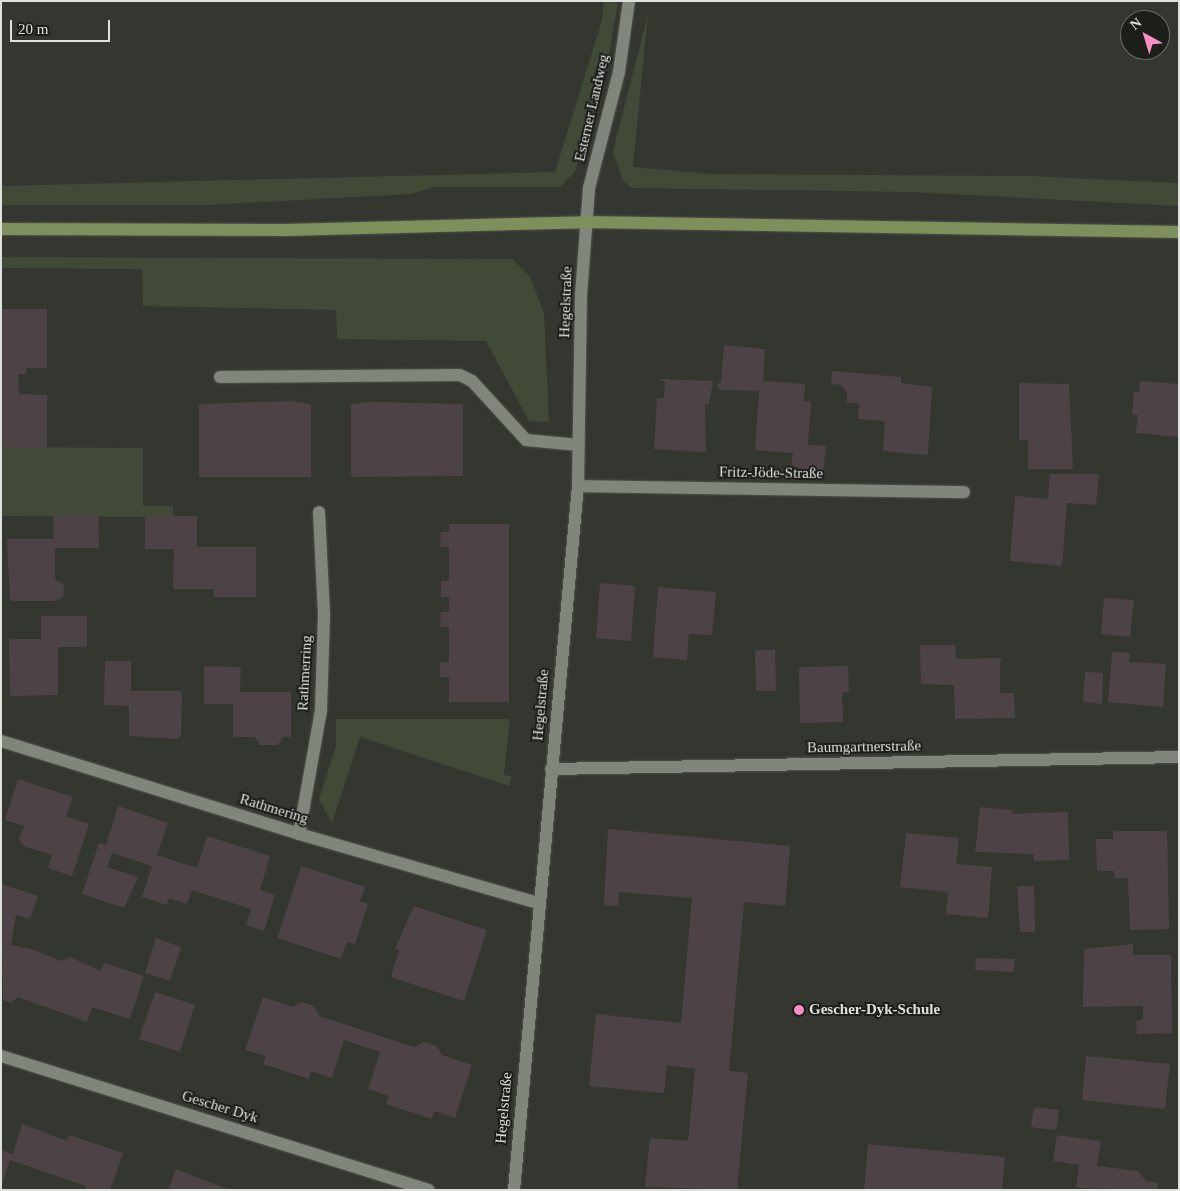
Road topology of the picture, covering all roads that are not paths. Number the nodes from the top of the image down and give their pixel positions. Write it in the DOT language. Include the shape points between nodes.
graph roads {
  1 [pos="629,1"];
  2 [pos="586,222"];
  3 [pos="1,229"];
  4 [pos="1179,232"];
  5 [pos="220,377"];
  6 [pos="579,445"];
  7 [pos="578,486"];
  8 [pos="964,492"];
  9 [pos="319,512"];
  10 [pos="1,740"];
  11 [pos="1179,757"];
  12 [pos="551,769"];
  13 [pos="299,834"];
  14 [pos="538,903"];
  15 [pos="1,1056"];
  16 [pos="428,1190"];
  17 [pos="514,1190"];
  1 -- 2 [label="street, Esterner Landweg" via="619,72 589,188"];
  2 -- 3 [label="main road" via="286,230"];
  2 -- 4 [label="main road"];
  2 -- 6 [label="street, Hegelstraße"];
  5 -- 6 [label="street" via="460,375 472,381 526,440"];
  6 -- 7 [label="street, Hegelstraße"];
  7 -- 8 [label="street, Fritz-Jöde-Straße"];
  7 -- 12 [label="street, Hegelstraße"];
  9 -- 13 [label="street, Rathmerring" via="324,614 322,702"];
  10 -- 13 [label="street, Rathmering"];
  11 -- 12 [label="street, Baumgartnerstraße"];
  12 -- 14 [label="street, Hegelstraße"];
  13 -- 14 [label="street, Rathmering"];
  14 -- 17 [label="street, Hegelstraße"];
  15 -- 16 [label="street, Gescher Dyk"];
}
